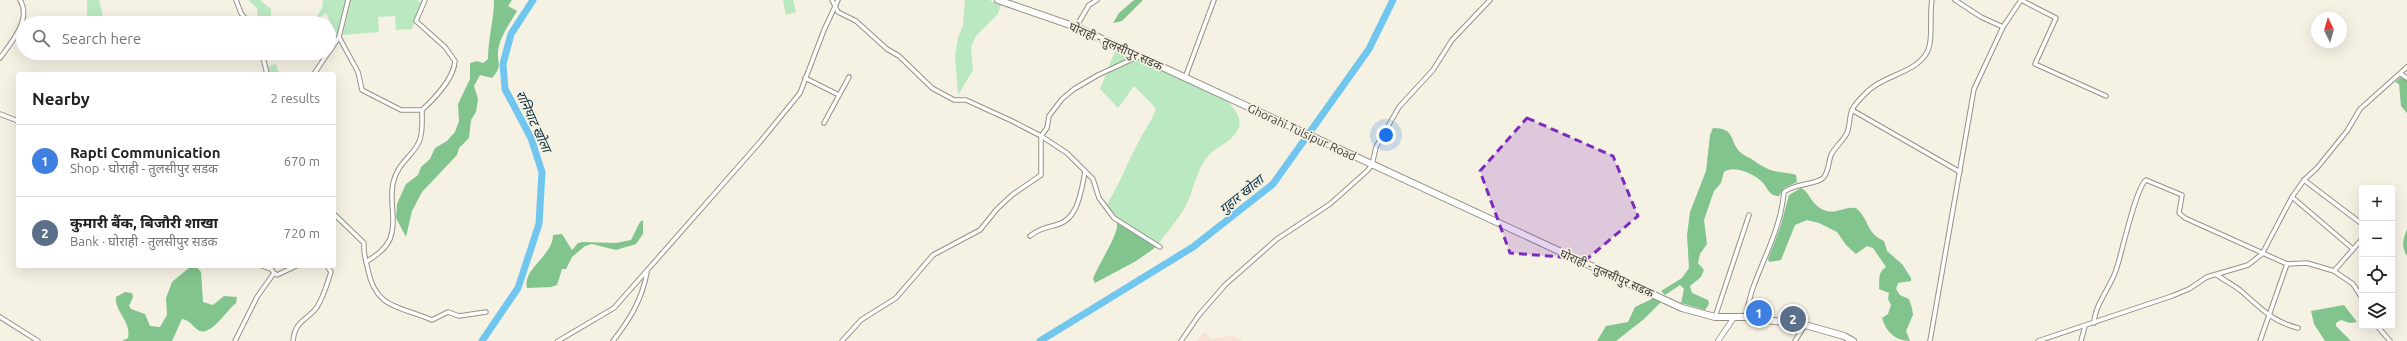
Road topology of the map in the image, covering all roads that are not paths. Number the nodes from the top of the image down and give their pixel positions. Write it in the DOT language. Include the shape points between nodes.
graph roads {
  1 [pos="20,0"];
  2 [pos="236,0"];
  3 [pos="348,0"];
  4 [pos="425,0"];
  5 [pos="832,0"];
  6 [pos="838,0"];
  7 [pos="998,0"];
  8 [pos="1097,0"];
  9 [pos="1214,0"];
  10 [pos="1490,0"];
  11 [pos="1932,0"];
  12 [pos="1955,0"];
  13 [pos="2021,0"];
  14 [pos="835,4"];
  15 [pos="24,16"];
  16 [pos="243,16"];
  17 [pos="1076,27"];
  18 [pos="2003,27"];
  19 [pos="16,35"];
  20 [pos="339,37"];
  21 [pos="336,42"];
  22 [pos="1139,56"];
  23 [pos="0,58"];
  24 [pos="264,60"];
  25 [pos="324,60"];
  26 [pos="2407,67"];
  27 [pos="267,72"];
  28 [pos="315,72"];
  29 [pos="2401,74"];
  30 [pos="849,76"];
  31 [pos="805,78"];
  32 [pos="1185,78"];
  33 [pos="2407,78"];
  34 [pos="839,95"];
  35 [pos="2106,96"];
  36 [pos="1232,100"];
  37 [pos="422,110"];
  38 [pos="1852,110"];
  39 [pos="0,114"];
  40 [pos="16,120"];
  41 [pos="824,123"];
  42 [pos="1041,136"];
  43 [pos="1372,165"];
  44 [pos="1085,172"];
  45 [pos="1960,172"];
  46 [pos="2304,180"];
  47 [pos="2292,197"];
  48 [pos="1749,215"];
  49 [pos="338,216"];
  50 [pos="336,219"];
  51 [pos="2359,222"];
  52 [pos="1030,236"];
  53 [pos="2359,242"];
  54 [pos="1160,247"];
  55 [pos="2353,249"];
  56 [pos="2262,254"];
  57 [pos="366,262"];
  58 [pos="2287,264"];
  59 [pos="268,268"];
  60 [pos="292,268"];
  61 [pos="328,268"];
  62 [pos="647,270"];
  63 [pos="2334,271"];
  64 [pos="274,273"];
  65 [pos="2217,275"];
  66 [pos="2359,293"];
  67 [pos="486,312"];
  68 [pos="2269,315"];
  69 [pos="0,317"];
  70 [pos="1715,317"];
  71 [pos="1745,317"];
  72 [pos="1733,319"];
  73 [pos="2094,324"];
  74 [pos="1805,325"];
  75 [pos="2085,326"];
  76 [pos="2298,328"];
  77 [pos="2380,329"];
  78 [pos="38,341"];
  79 [pos="235,341"];
  80 [pos="293,341"];
  81 [pos="558,341"];
  82 [pos="613,341"];
  83 [pos="842,341"];
  84 [pos="1181,341"];
  85 [pos="1718,341"];
  86 [pos="1795,341"];
  87 [pos="1853,341"];
  88 [pos="1930,341"];
  89 [pos="2038,341"];
  90 [pos="2081,341"];
  91 [pos="2260,341"];
  92 [pos="2390,341"];
  1 -- 15 [label="street"];
  2 -- 16 [label="street"];
  3 -- 20 [label="street"];
  4 -- 37 [label="street" via="416,22 440,42 455,61 455,68 443,87"];
  5 -- 14 [label="street"];
  6 -- 14 [label="street"];
  7 -- 17 [label="main road, घोराही - तुलसीपुर सडक"];
  8 -- 17 [label="street" via="1089,4"];
  9 -- 32 [label="street"];
  10 -- 43 [label="street" via="1452,40 1433,70 1399,107 1376,147"];
  11 -- 38 [label="street" via="1927,53 1902,72 1873,87"];
  12 -- 18 [label="street" via="1981,17"];
  13 -- 18 [label="street"];
  13 -- 35 [label="street" via="2056,18 2035,64"];
  14 -- 31 [label="street"];
  14 -- 42 [label="street" via="838,12 856,21 887,49 900,56 932,88 954,100 966,100"];
  17 -- 22 [label="main road, घोराही - तुलसीपुर सडक"];
  18 -- 45 [label="street" via="1974,89"];
  19 -- 23 [label="street"];
  20 -- 21 [label="street"];
  20 -- 37 [label="street" via="358,72 362,90 401,110"];
  22 -- 32 [label="main road, घोराही - तुलसीपुर सडक"];
  22 -- 42 [label="street" via="1074,89 1062,99 1050,116 1047,128"];
  24 -- 27 [label="street"];
  25 -- 28 [label="street"];
  26 -- 29 [label="street"];
  29 -- 33 [label="street"];
  29 -- 46 [label="street" via="2360,109 2347,131"];
  30 -- 34 [label="street"];
  31 -- 34 [label="street"];
  31 -- 62 [label="street" via="800,93 760,142"];
  32 -- 36 [label="main road, घोराही - तुलसीपुर सडक"];
  34 -- 41 [label="street"];
  36 -- 43 [label="main road, Ghorahi Tulsipur Road"];
  37 -- 57 [label="street" via="418,144 401,164 394,183 390,239 382,251"];
  38 -- 45 [label="street"];
  38 -- 71 [label="street" via="1847,132 1832,154 1827,173 1817,183 1804,183 1784,192 1783,212 1754,286"];
  39 -- 40 [label="street"];
  42 -- 44 [label="street" via="1067,153"];
  42 -- 83 [label="street" via="1042,175 1012,195 980,230 933,255 896,298 861,320"];
  43 -- 70 [label="main road, घोराही - तुलसीपुर सडक" via="1682,308"];
  43 -- 84 [label="street" via="1330,204 1278,240 1225,285"];
  44 -- 52 [label="street" via="1076,211 1062,222 1037,230"];
  44 -- 54 [label="street" via="1093,179 1099,198 1114,218"];
  45 -- 88 [label="street"];
  46 -- 47 [label="street"];
  46 -- 51 [label="street"];
  47 -- 55 [label="street" via="2325,228"];
  47 -- 56 [label="street"];
  48 -- 70 [label="street"];
  49 -- 50 [label="street"];
  49 -- 57 [label="street" via="364,243 363,255"];
  53 -- 55 [label="street"];
  55 -- 63 [label="street"];
  56 -- 58 [label="street"];
  56 -- 65 [label="street" via="2248,265"];
  56 -- 73 [label="street" via="2185,218 2179,213 2182,195 2150,181 2144,181 2117,268 2094,317"];
  57 -- 67 [label="street" via="374,291 381,299 392,305 432,320 448,312 459,316"];
  58 -- 63 [label="street" via="2307,264"];
  58 -- 68 [label="street"];
  59 -- 64 [label="street"];
  60 -- 64 [label="street" via="277,275"];
  61 -- 80 [label="street" via="331,272 323,298 316,309 298,324"];
  62 -- 81 [label="street" via="614,308"];
  62 -- 82 [label="street" via="642,294 633,314"];
  63 -- 66 [label="street" via="2353,284"];
  64 -- 79 [label="street" via="257,297"];
  65 -- 68 [label="street" via="2243,292"];
  65 -- 73 [label="street" via="2206,277 2189,289 2172,296"];
  68 -- 76 [label="street" via="2280,323"];
  68 -- 91 [label="street"];
  69 -- 78 [label="street"];
  70 -- 72 [label="main road, घोराही - तुलसीपुर सडक"];
  71 -- 72 [label="main road, घोराही - तुलसीपुर सडक"];
  71 -- 74 [label="main road, घोराही - तुलसीपुर सडक"];
  72 -- 85 [label="street"];
  73 -- 75 [label="street"];
  74 -- 86 [label="street"];
  74 -- 87 [label="main road, घोराही - तुलसीपुर सडक"];
  75 -- 89 [label="street"];
  75 -- 90 [label="street"];
  77 -- 92 [label="street"];
}
